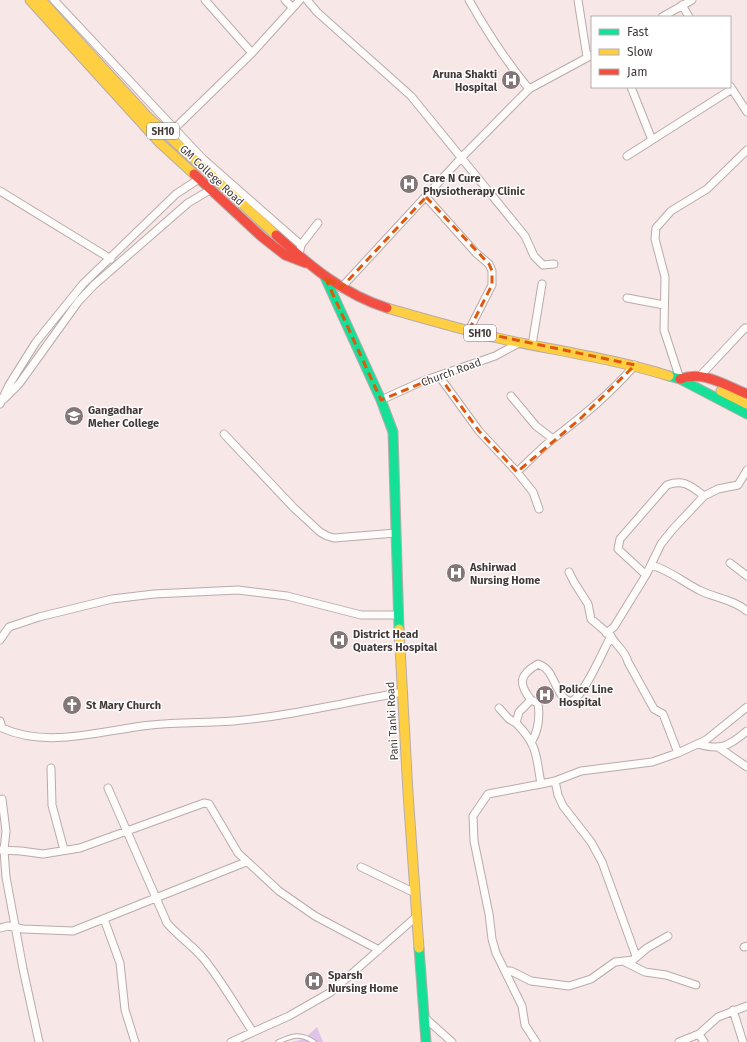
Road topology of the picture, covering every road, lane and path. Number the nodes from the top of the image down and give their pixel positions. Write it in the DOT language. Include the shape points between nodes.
graph roads {
  1 [pos="30,0"];
  2 [pos="41,0"];
  3 [pos="54,0"];
  4 [pos="205,0"];
  5 [pos="285,0"];
  6 [pos="300,0"];
  7 [pos="306,0"];
  8 [pos="469,0"];
  9 [pos="578,0"];
  10 [pos="692,0"];
  11 [pos="682,5"];
  12 [pos="292,7"];
  13 [pos="664,16"];
  14 [pos="688,16"];
  15 [pos="252,53"];
  16 [pos="589,56"];
  17 [pos="731,87"];
  18 [pos="631,88"];
  19 [pos="730,88"];
  20 [pos="529,89"];
  21 [pos="747,112"];
  22 [pos="174,129"];
  23 [pos="652,140"];
  24 [pos="747,150"];
  25 [pos="627,156"];
  26 [pos="462,157"];
  27 [pos="199,179"];
  28 [pos="210,190"];
  29 [pos="0,191"];
  30 [pos="426,197"];
  31 [pos="318,223"];
  32 [pos="299,250"];
  33 [pos="111,259"];
  34 [pos="554,264"];
  35 [pos="309,265"];
  36 [pos="326,277"];
  37 [pos="542,284"];
  38 [pos="341,288"];
  39 [pos="627,298"];
  40 [pos="664,305"];
  41 [pos="747,328"];
  42 [pos="469,330"];
  43 [pos="520,342"];
  44 [pos="532,345"];
  45 [pos="635,365"];
  46 [pos="701,375"];
  47 [pos="439,376"];
  48 [pos="680,379"];
  49 [pos="747,394"];
  50 [pos="512,396"];
  51 [pos="1,400"];
  52 [pos="381,400"];
  53 [pos="747,404"];
  54 [pos="747,414"];
  55 [pos="224,434"];
  56 [pos="552,439"];
  57 [pos="747,470"];
  58 [pos="517,472"];
  59 [pos="704,496"];
  60 [pos="539,509"];
  61 [pos="396,533"];
  62 [pos="730,563"];
  63 [pos="651,565"];
  64 [pos="569,572"];
  65 [pos="646,575"];
  66 [pos="747,576"];
  67 [pos="747,611"];
  68 [pos="399,615"];
  69 [pos="609,635"];
  70 [pos="0,640"];
  71 [pos="403,692"];
  72 [pos="531,700"];
  73 [pos="747,707"];
  74 [pos="499,708"];
  75 [pos="0,721"];
  76 [pos="516,723"];
  77 [pos="747,731"];
  78 [pos="532,741"];
  79 [pos="698,744"];
  80 [pos="718,747"];
  81 [pos="678,753"];
  82 [pos="747,767"];
  83 [pos="50,768"];
  84 [pos="555,781"];
  85 [pos="541,784"];
  86 [pos="108,788"];
  87 [pos="2,799"];
  88 [pos="126,831"];
  89 [pos="2,850"];
  90 [pos="64,850"];
  91 [pos="246,862"];
  92 [pos="361,867"];
  93 [pos="415,894"];
  94 [pos="156,898"];
  95 [pos="417,916"];
  96 [pos="104,919"];
  97 [pos="15,927"];
  98 [pos="0,928"];
  99 [pos="668,936"];
  100 [pos="379,950"];
  101 [pos="636,956"];
  102 [pos="625,962"];
  103 [pos="505,971"];
  104 [pos="696,985"];
  105 [pos="747,1006"];
  106 [pos="733,1010"];
  107 [pos="424,1016"];
  108 [pos="253,1032"];
  109 [pos="699,1034"];
  110 [pos="39,1042"];
  111 [pos="135,1042"];
  112 [pos="231,1042"];
  113 [pos="278,1042"];
  114 [pos="314,1042"];
  115 [pos="426,1042"];
  116 [pos="452,1042"];
  117 [pos="536,1042"];
  118 [pos="679,1042"];
  119 [pos="704,1042"];
  120 [pos="743,1042"];
  1 -- 27 [label="street, GM College Road" via="141,124"];
  2 -- 32 [label="street, SH10" via="146,115"];
  3 -- 22 [label="street"];
  4 -- 15 [label="street"];
  5 -- 12 [label="street"];
  6 -- 12 [label="street"];
  7 -- 26 [label="street" via="411,96"];
  8 -- 20 [label="street" via="490,37"];
  9 -- 16 [label="street"];
  10 -- 11 [label="street"];
  11 -- 13 [label="street"];
  11 -- 14 [label="street"];
  12 -- 15 [label="street"];
  15 -- 22 [label="street"];
  16 -- 20 [label="street"];
  17 -- 21 [label="street"];
  18 -- 23 [label="street"];
  19 -- 23 [label="street"];
  20 -- 26 [label="street"];
  22 -- 32 [label="street"];
  23 -- 25 [label="street"];
  24 -- 40 [label="street" via="707,189 671,210 656,228 664,277"];
  26 -- 30 [label="street"];
  26 -- 34 [label="street" via="525,236 534,256 543,264"];
  27 -- 28 [label="street, GM College Road"];
  27 -- 33 [label="street" via="176,194"];
  28 -- 35 [label="street, GM College Road" via="262,237 286,255"];
  28 -- 51 [label="street" via="188,203 94,285 74,308 19,384"];
  29 -- 33 [label="street"];
  30 -- 38 [label="street"];
  30 -- 42 [label="street" via="492,271 492,285"];
  31 -- 32 [label="street"];
  32 -- 35 [label="street, SH10"];
  33 -- 51 [label="street" via="83,284 54,319 16,373"];
  35 -- 36 [label="street, SH10"];
  36 -- 38 [label="street, SH10"];
  36 -- 52 [label="street"];
  37 -- 44 [label="street"];
  38 -- 42 [label="street, SH10" via="407,315"];
  39 -- 40 [label="street"];
  40 -- 48 [label="street" via="664,330"];
  41 -- 46 [label="street" via="744,328"];
  42 -- 43 [label="street, SH10"];
  43 -- 44 [label="street, SH10"];
  43 -- 47 [label="street, Church Road" via="495,356"];
  44 -- 45 [label="street, SH10"];
  45 -- 48 [label="street, SH10"];
  45 -- 56 [label="street" via="580,420"];
  46 -- 48 [label="street, SH10" via="690,375"];
  46 -- 49 [label="street"];
  47 -- 52 [label="street, Church Road"];
  47 -- 58 [label="street" via="479,432"];
  48 -- 53 [label="street" via="695,380"];
  48 -- 54 [label="street"];
  50 -- 56 [label="street" via="536,426"];
  52 -- 61 [label="street, Pani Tanki Road" via="393,432"];
  55 -- 61 [label="street" via="294,508 327,536 334,538"];
  56 -- 58 [label="street"];
  57 -- 59 [label="street" via="738,485 718,489"];
  58 -- 60 [label="street" via="533,492"];
  59 -- 63 [label="street" via="661,544"];
  59 -- 65 [label="street" via="686,482 667,485 620,539 618,548"];
  61 -- 68 [label="street, Pani Tanki Road"];
  62 -- 66 [label="street"];
  63 -- 65 [label="street"];
  63 -- 67 [label="street"];
  64 -- 69 [label="street" via="588,604 591,619"];
  65 -- 69 [label="street"];
  68 -- 70 [label="street" via="361,615 287,596 238,590 154,594 112,599 39,618 10,627"];
  68 -- 71 [label="street, Pani Tanki Road"];
  69 -- 72 [label="street" via="577,700 571,702 563,697 545,666 538,664 528,670 522,678 522,685"];
  69 -- 81 [label="street" via="626,654 654,709 664,714"];
  71 -- 75 [label="street" via="233,721 149,725 79,736 17,735 2,728"];
  71 -- 93 [label="street, Pani Tanki Road"];
  72 -- 76 [label="street" via="519,712"];
  72 -- 78 [label="street" via="538,703 540,714"];
  73 -- 79 [label="street"];
  74 -- 76 [label="street"];
  76 -- 78 [label="street"];
  77 -- 80 [label="street" via="738,739"];
  78 -- 85 [label="street"];
  79 -- 80 [label="street"];
  79 -- 81 [label="street"];
  80 -- 82 [label="street"];
  81 -- 84 [label="street" via="652,762 581,772"];
  83 -- 90 [label="street" via="52,805"];
  84 -- 85 [label="street"];
  84 -- 101 [label="street" via="563,806 602,862"];
  85 -- 103 [label="street" via="488,794 473,816 474,841 492,939"];
  86 -- 88 [label="street"];
  87 -- 89 [label="street" via="6,831"];
  88 -- 90 [label="street" via="80,848"];
  88 -- 91 [label="street" via="204,803 210,804 238,853"];
  88 -- 94 [label="street"];
  89 -- 90 [label="street" via="43,854"];
  89 -- 97 [label="street"];
  91 -- 94 [label="street"];
  91 -- 100 [label="street" via="279,891 315,916"];
  92 -- 93 [label="street"];
  93 -- 95 [label="street, Pani Tanki Road"];
  94 -- 96 [label="street"];
  94 -- 108 [label="street" via="167,923 202,956"];
  95 -- 100 [label="street"];
  95 -- 107 [label="street, Pani Tanki Road"];
  96 -- 97 [label="street" via="73,931"];
  96 -- 111 [label="street" via="120,963 125,1010"];
  97 -- 98 [label="street"];
  97 -- 110 [label="street"];
  99 -- 101 [label="street"];
  100 -- 108 [label="street" via="332,992"];
  101 -- 102 [label="street" via="633,960"];
  102 -- 103 [label="street" via="615,962 591,979 570,986 531,980"];
  102 -- 104 [label="street" via="645,972"];
  103 -- 117 [label="street" via="522,1006 525,1025"];
  105 -- 106 [label="street"];
  106 -- 109 [label="street" via="715,1019"];
  106 -- 120 [label="street"];
  107 -- 115 [label="street, Pani Tanki Road"];
  107 -- 116 [label="street"];
  108 -- 112 [label="street"];
  109 -- 118 [label="street"];
  109 -- 119 [label="street"];
  113 -- 114 [label="lane" via="297,1035"];
}
